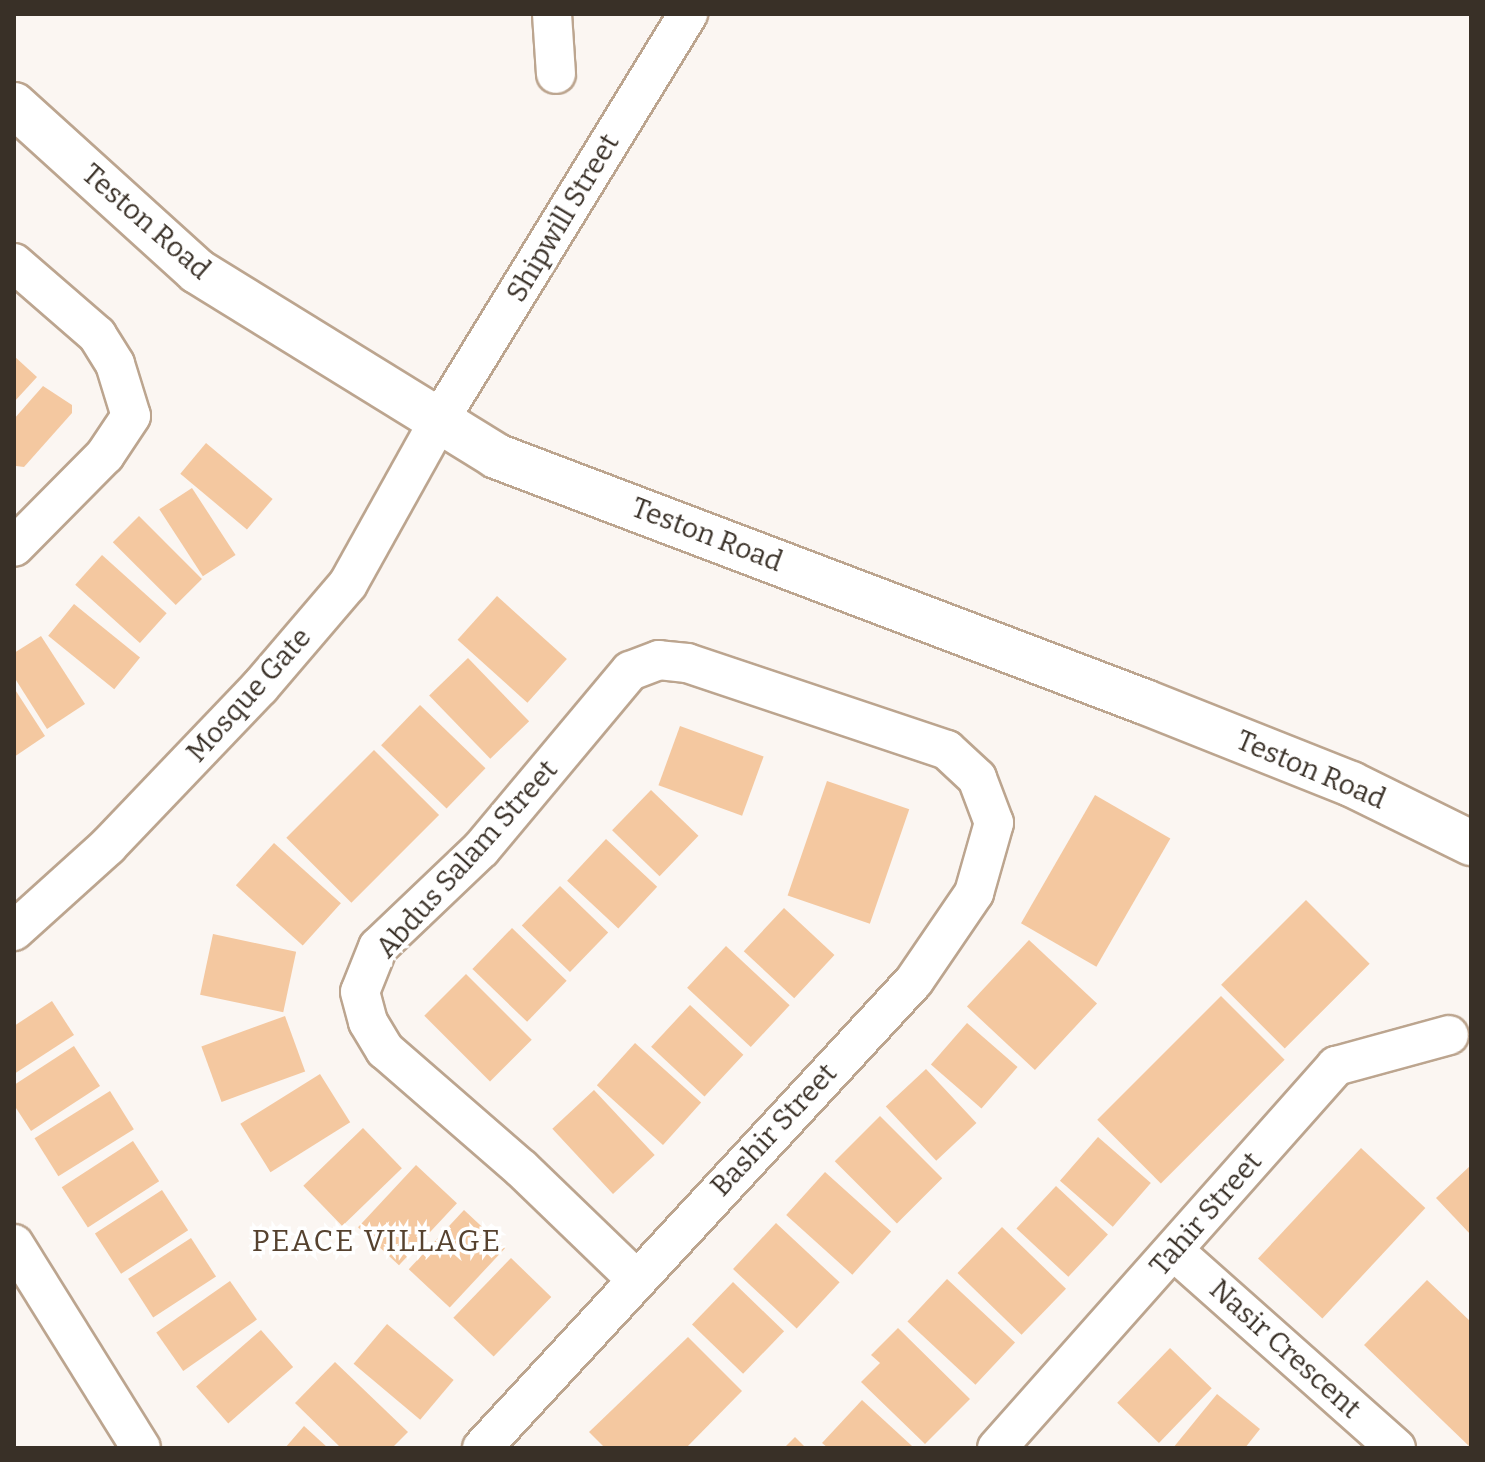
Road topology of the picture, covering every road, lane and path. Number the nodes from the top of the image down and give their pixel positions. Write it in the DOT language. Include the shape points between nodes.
graph roads {
  1 [pos="552,14"];
  2 [pos="688,14"];
  3 [pos="556,74"];
  4 [pos="14,105"];
  5 [pos="14,263"];
  6 [pos="438,422"];
  7 [pos="14,547"];
  8 [pos="977,778"];
  9 [pos="1471,843"];
  10 [pos="14,931"];
  11 [pos="1449,1035"];
  12 [pos="14,1244"];
  13 [pos="1174,1251"];
  14 [pos="636,1279"];
  15 [pos="141,1448"];
  16 [pos="482,1448"];
  17 [pos="997,1448"];
  18 [pos="1396,1448"];
  1 -- 3 [label="street"];
  2 -- 6 [label="street, Shipwill Street"];
  4 -- 6 [label="main road, Teston Road" via="197,271"];
  5 -- 7 [label="street" via="97,335 115,364 131,416 105,455"];
  6 -- 9 [label="main road, Teston Road" via="496,456 1160,708 1351,784"];
  6 -- 10 [label="street, Mosque Gate" via="348,584 260,687 119,835"];
  8 -- 14 [label="street, Bashir Street" via="994,823 974,893 914,981"];
  8 -- 14 [label="street, Abdus Salam Street" via="947,750 687,663 659,660 630,671 481,849 378,947 360,992 368,1022 385,1050 522,1169"];
  11 -- 13 [label="street, Tahir Street" via="1336,1066"];
  12 -- 15 [label="street"];
  13 -- 17 [label="street, Tahir Street"];
  13 -- 18 [label="street, Nasir Crescent"];
  14 -- 16 [label="street, Bashir Street"];
}
